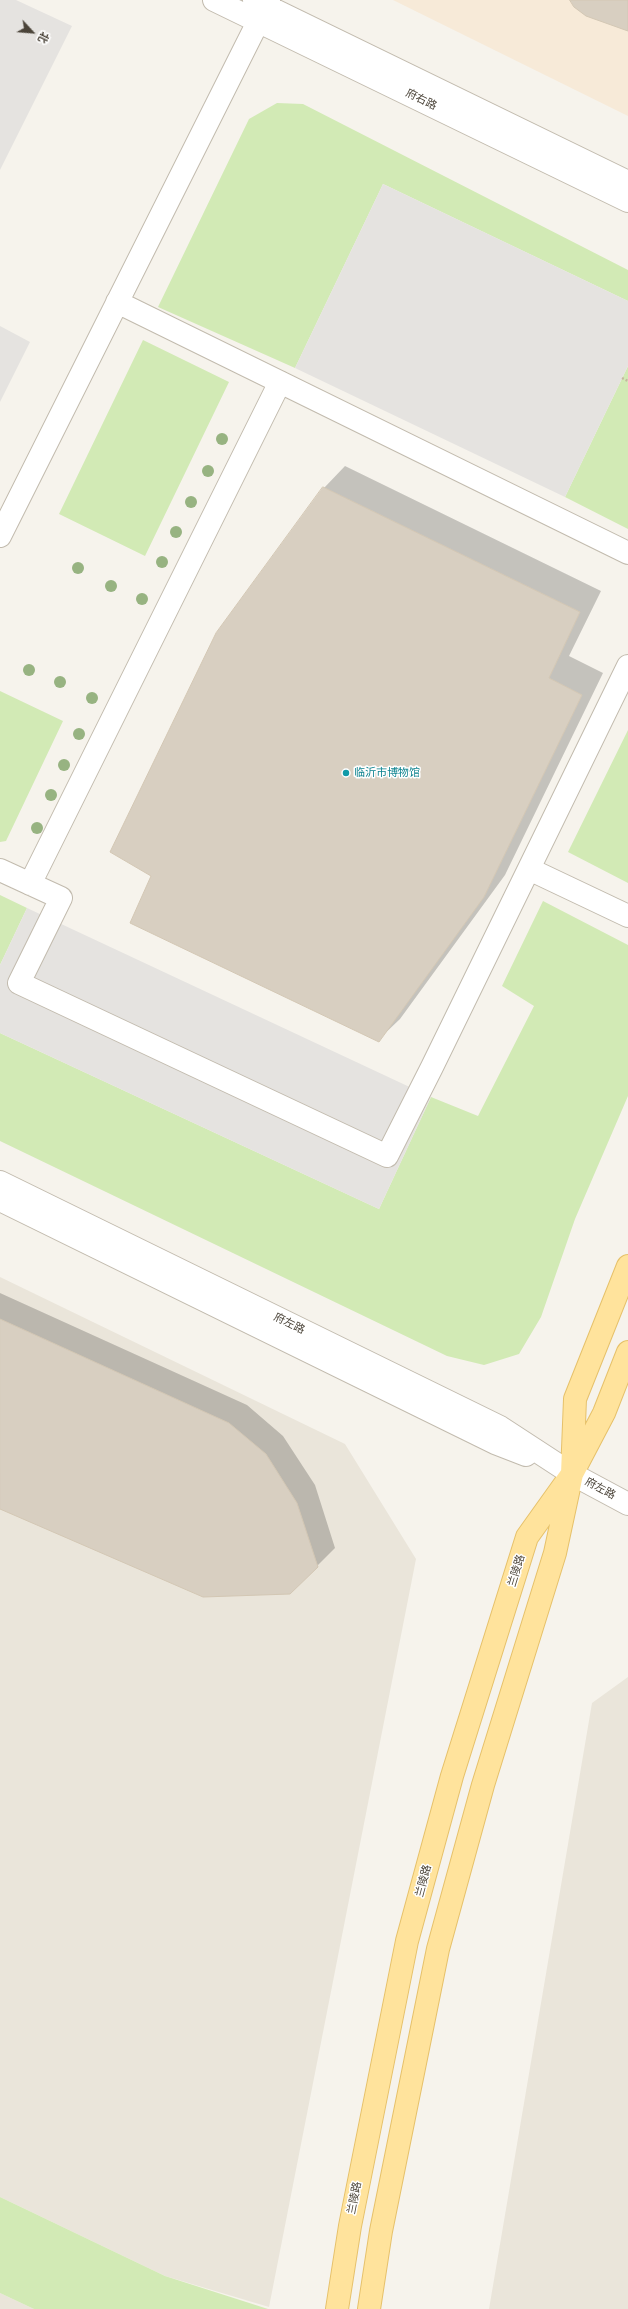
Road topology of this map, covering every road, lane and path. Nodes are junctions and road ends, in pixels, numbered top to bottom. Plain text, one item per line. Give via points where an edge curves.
1 (214, 0) edge
2 (262, 7) edge
3 (628, 182) edge
4 (628, 201) edge
5 (117, 302) junction
6 (622, 378) dead end
7 (628, 381) edge
8 (280, 382) junction
9 (0, 536) edge
10 (628, 553) edge
11 (628, 666) edge
12 (529, 869) junction
13 (0, 870) edge
14 (30, 884) junction
15 (628, 916) edge
16 (0, 1182) edge
17 (0, 1200) edge
18 (628, 1266) edge
19 (628, 1352) edge
20 (572, 1474) junction
21 (628, 1489) edge
22 (628, 1504) edge
23 (337, 2309) edge
24 (369, 2309) edge

1 - 2 street, 府右路
2 - 3 street, 府右路
2 - 4 street, 府右路
2 - 5 street
5 - 8 street
5 - 9 street
6 - 7 path
8 - 10 street
8 - 14 street
11 - 12 street
12 - 14 street via 387,1156 19,983 61,898
12 - 15 street
13 - 14 street
16 - 20 street, 府左路 via 500,1428
17 - 20 street, 府左路 via 495,1443
18 - 20 main road, 兰陵路 via 575,1399
19 - 20 main road, 兰陵路 via 604,1413
20 - 21 street, 府左路
20 - 22 street, 府左路
20 - 23 main road, 兰陵路 via 527,1537 452,1776 407,1941 350,2226
20 - 24 main road, 兰陵路 via 555,1553 483,1785 438,1949 381,2231

